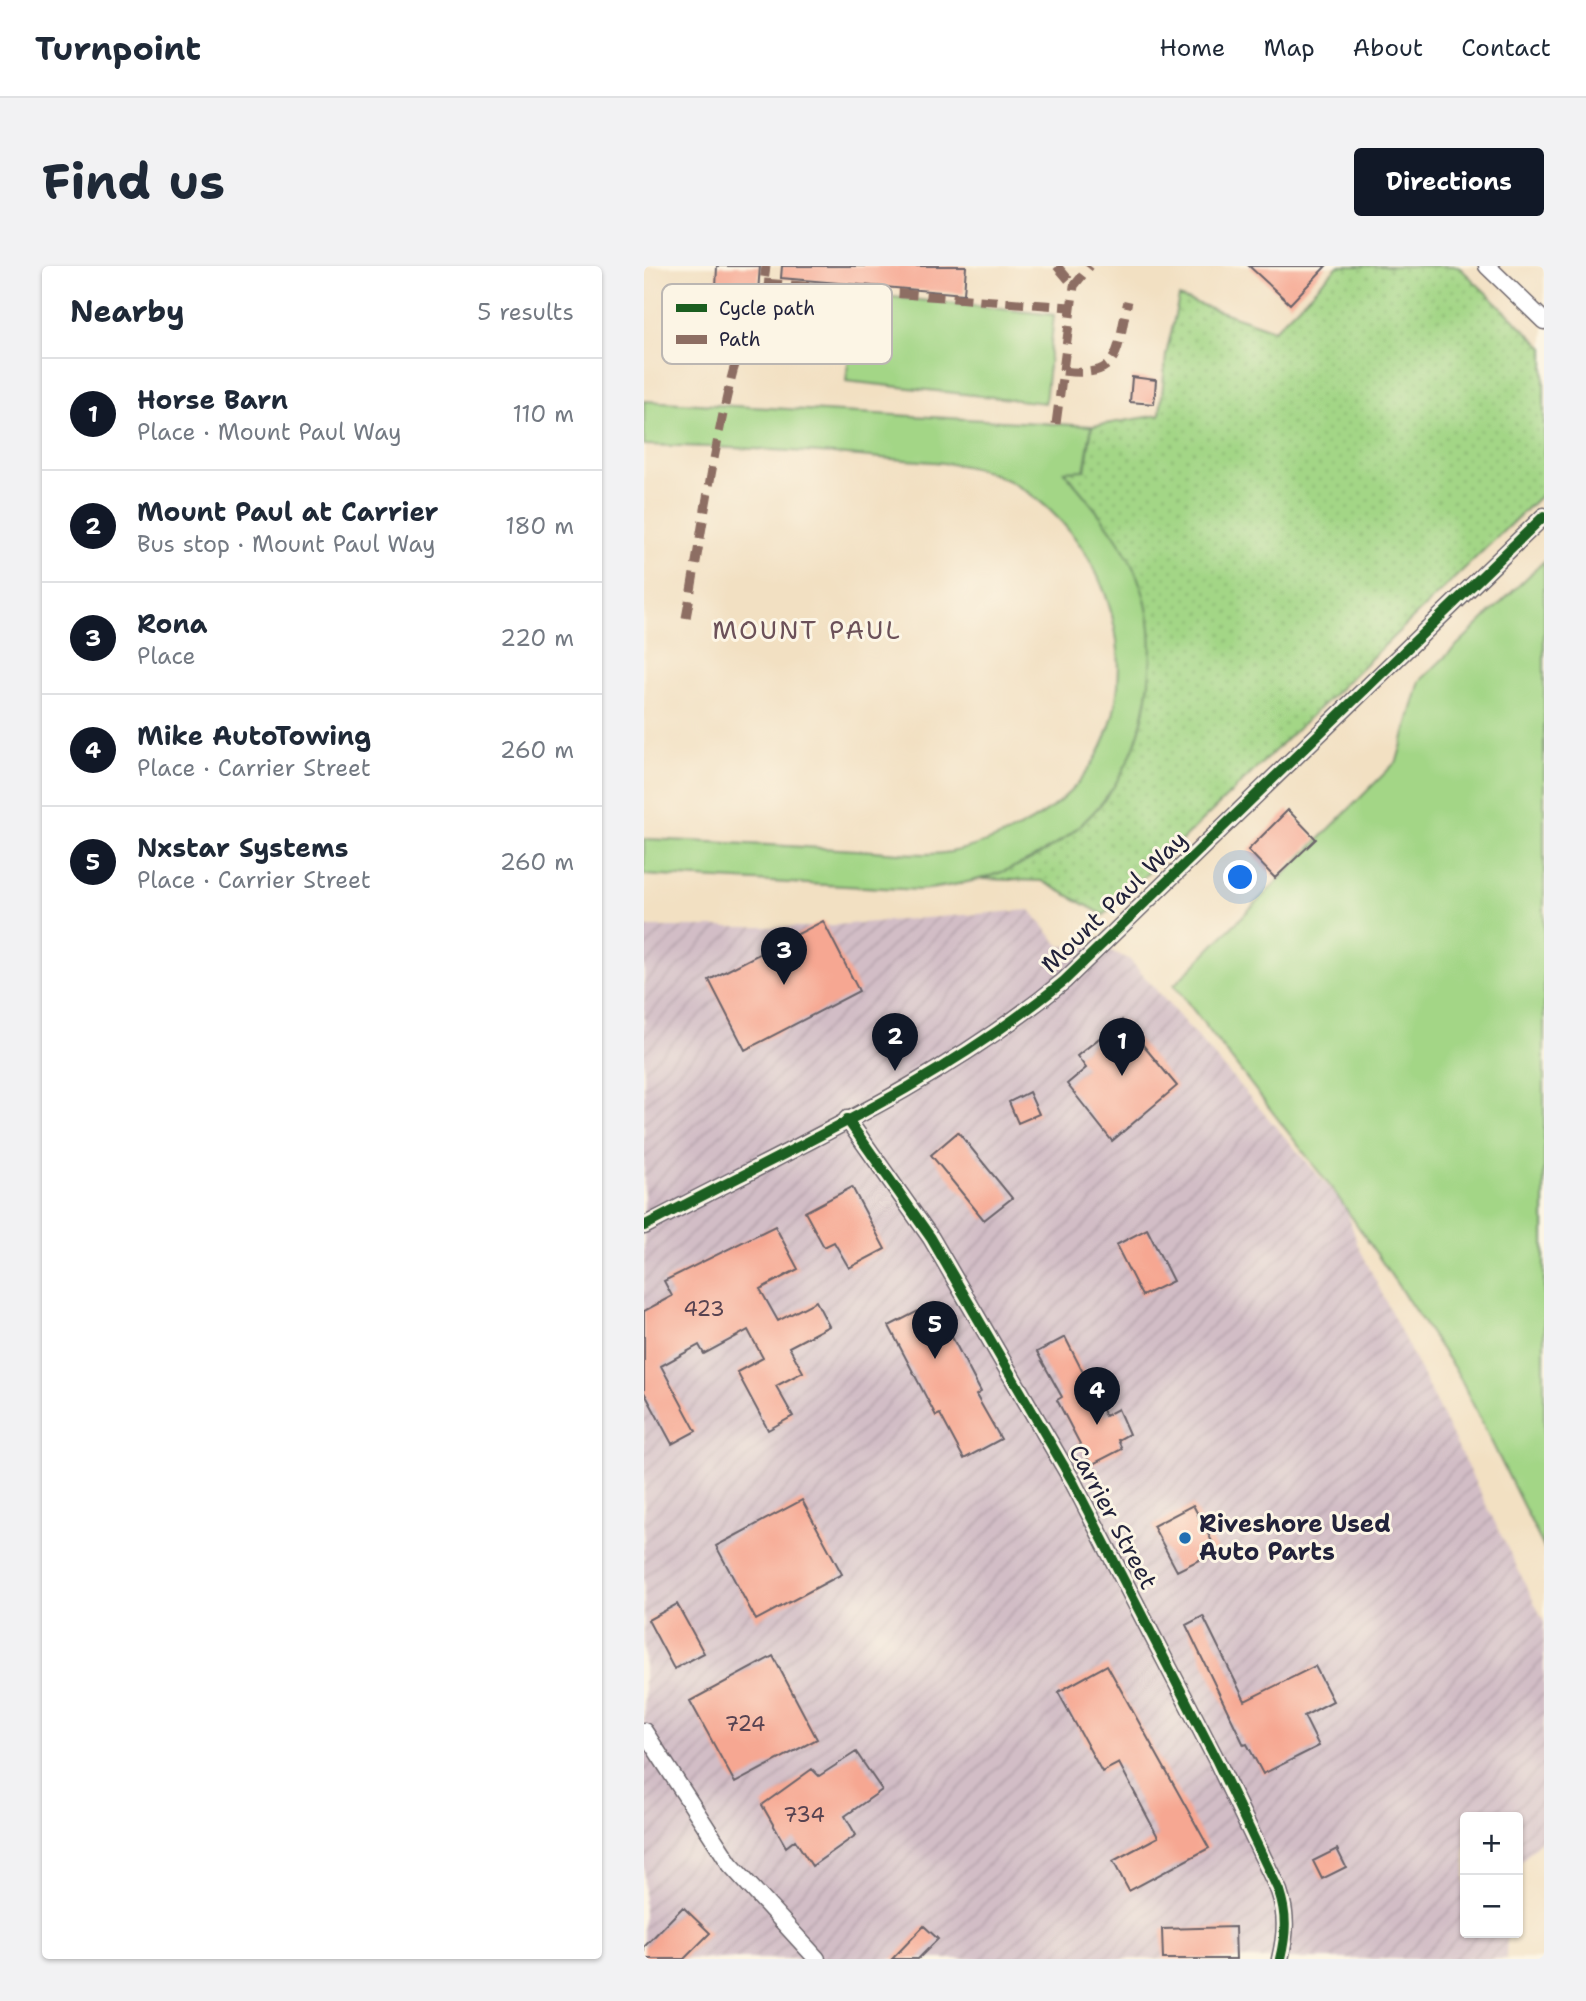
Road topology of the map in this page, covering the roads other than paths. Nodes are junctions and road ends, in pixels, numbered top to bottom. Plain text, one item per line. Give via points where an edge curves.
1 (1488, 266) edge
2 (1544, 321) edge
3 (1544, 516) edge
4 (847, 1119) junction
5 (644, 1226) edge
6 (644, 1731) edge
7 (817, 1959) edge
8 (1280, 1959) edge

1 - 2 street
3 - 4 street, Mount Paul Way via 1064,981 980,1044
4 - 5 street, Mount Paul Way
4 - 8 street, Carrier Street via 931,1238 1066,1471 1217,1761 1286,1911
6 - 7 street via 730,1864

